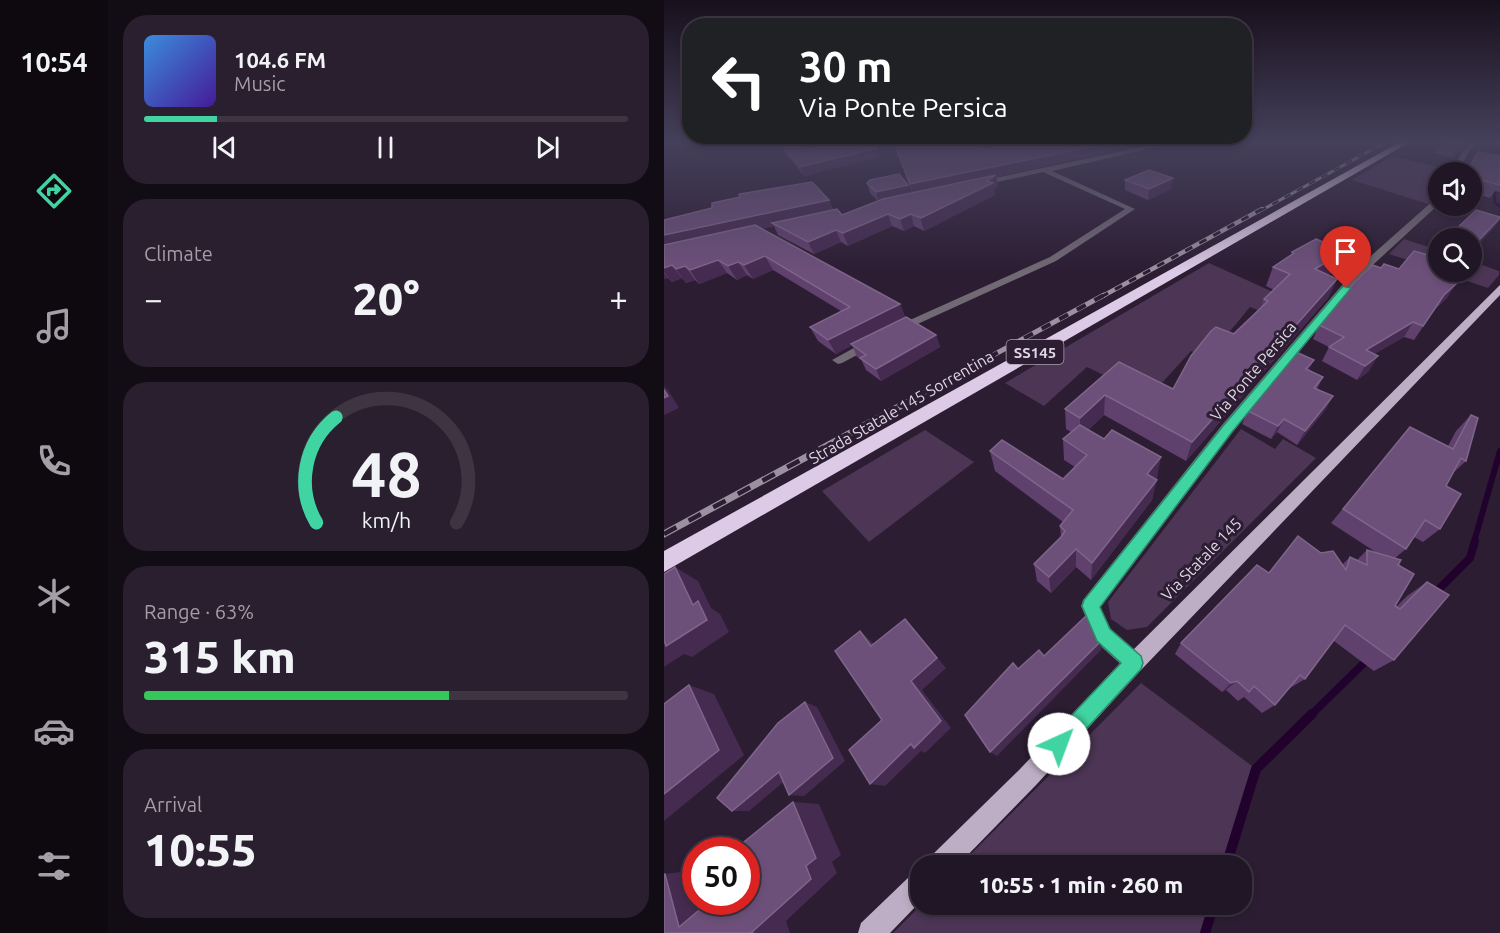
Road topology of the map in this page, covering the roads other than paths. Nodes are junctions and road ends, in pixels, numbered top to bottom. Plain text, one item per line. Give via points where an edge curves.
1 (1079, 186) edge
2 (1329, 186) edge
3 (1428, 210) edge
4 (1500, 288) edge
5 (909, 312) dead end
6 (919, 318) junction
7 (889, 334) edge
8 (878, 339) edge
9 (838, 360) dead end
10 (664, 562) edge
11 (1134, 663) junction
12 (950, 855) edge
13 (910, 894) edge
14 (871, 933) edge

1 - 6 street via 1131,209 1053,259
2 - 10 highway, Strada Statale 145 Sorrentina / SS145
3 - 11 street, Via Ponte Persica via 1359,272 1227,429 1090,606 1104,635
4 - 11 main road, Via Statale 145
5 - 6 street
6 - 7 street
8 - 9 street
11 - 12 main road, Via Statale 145
13 - 14 main road

